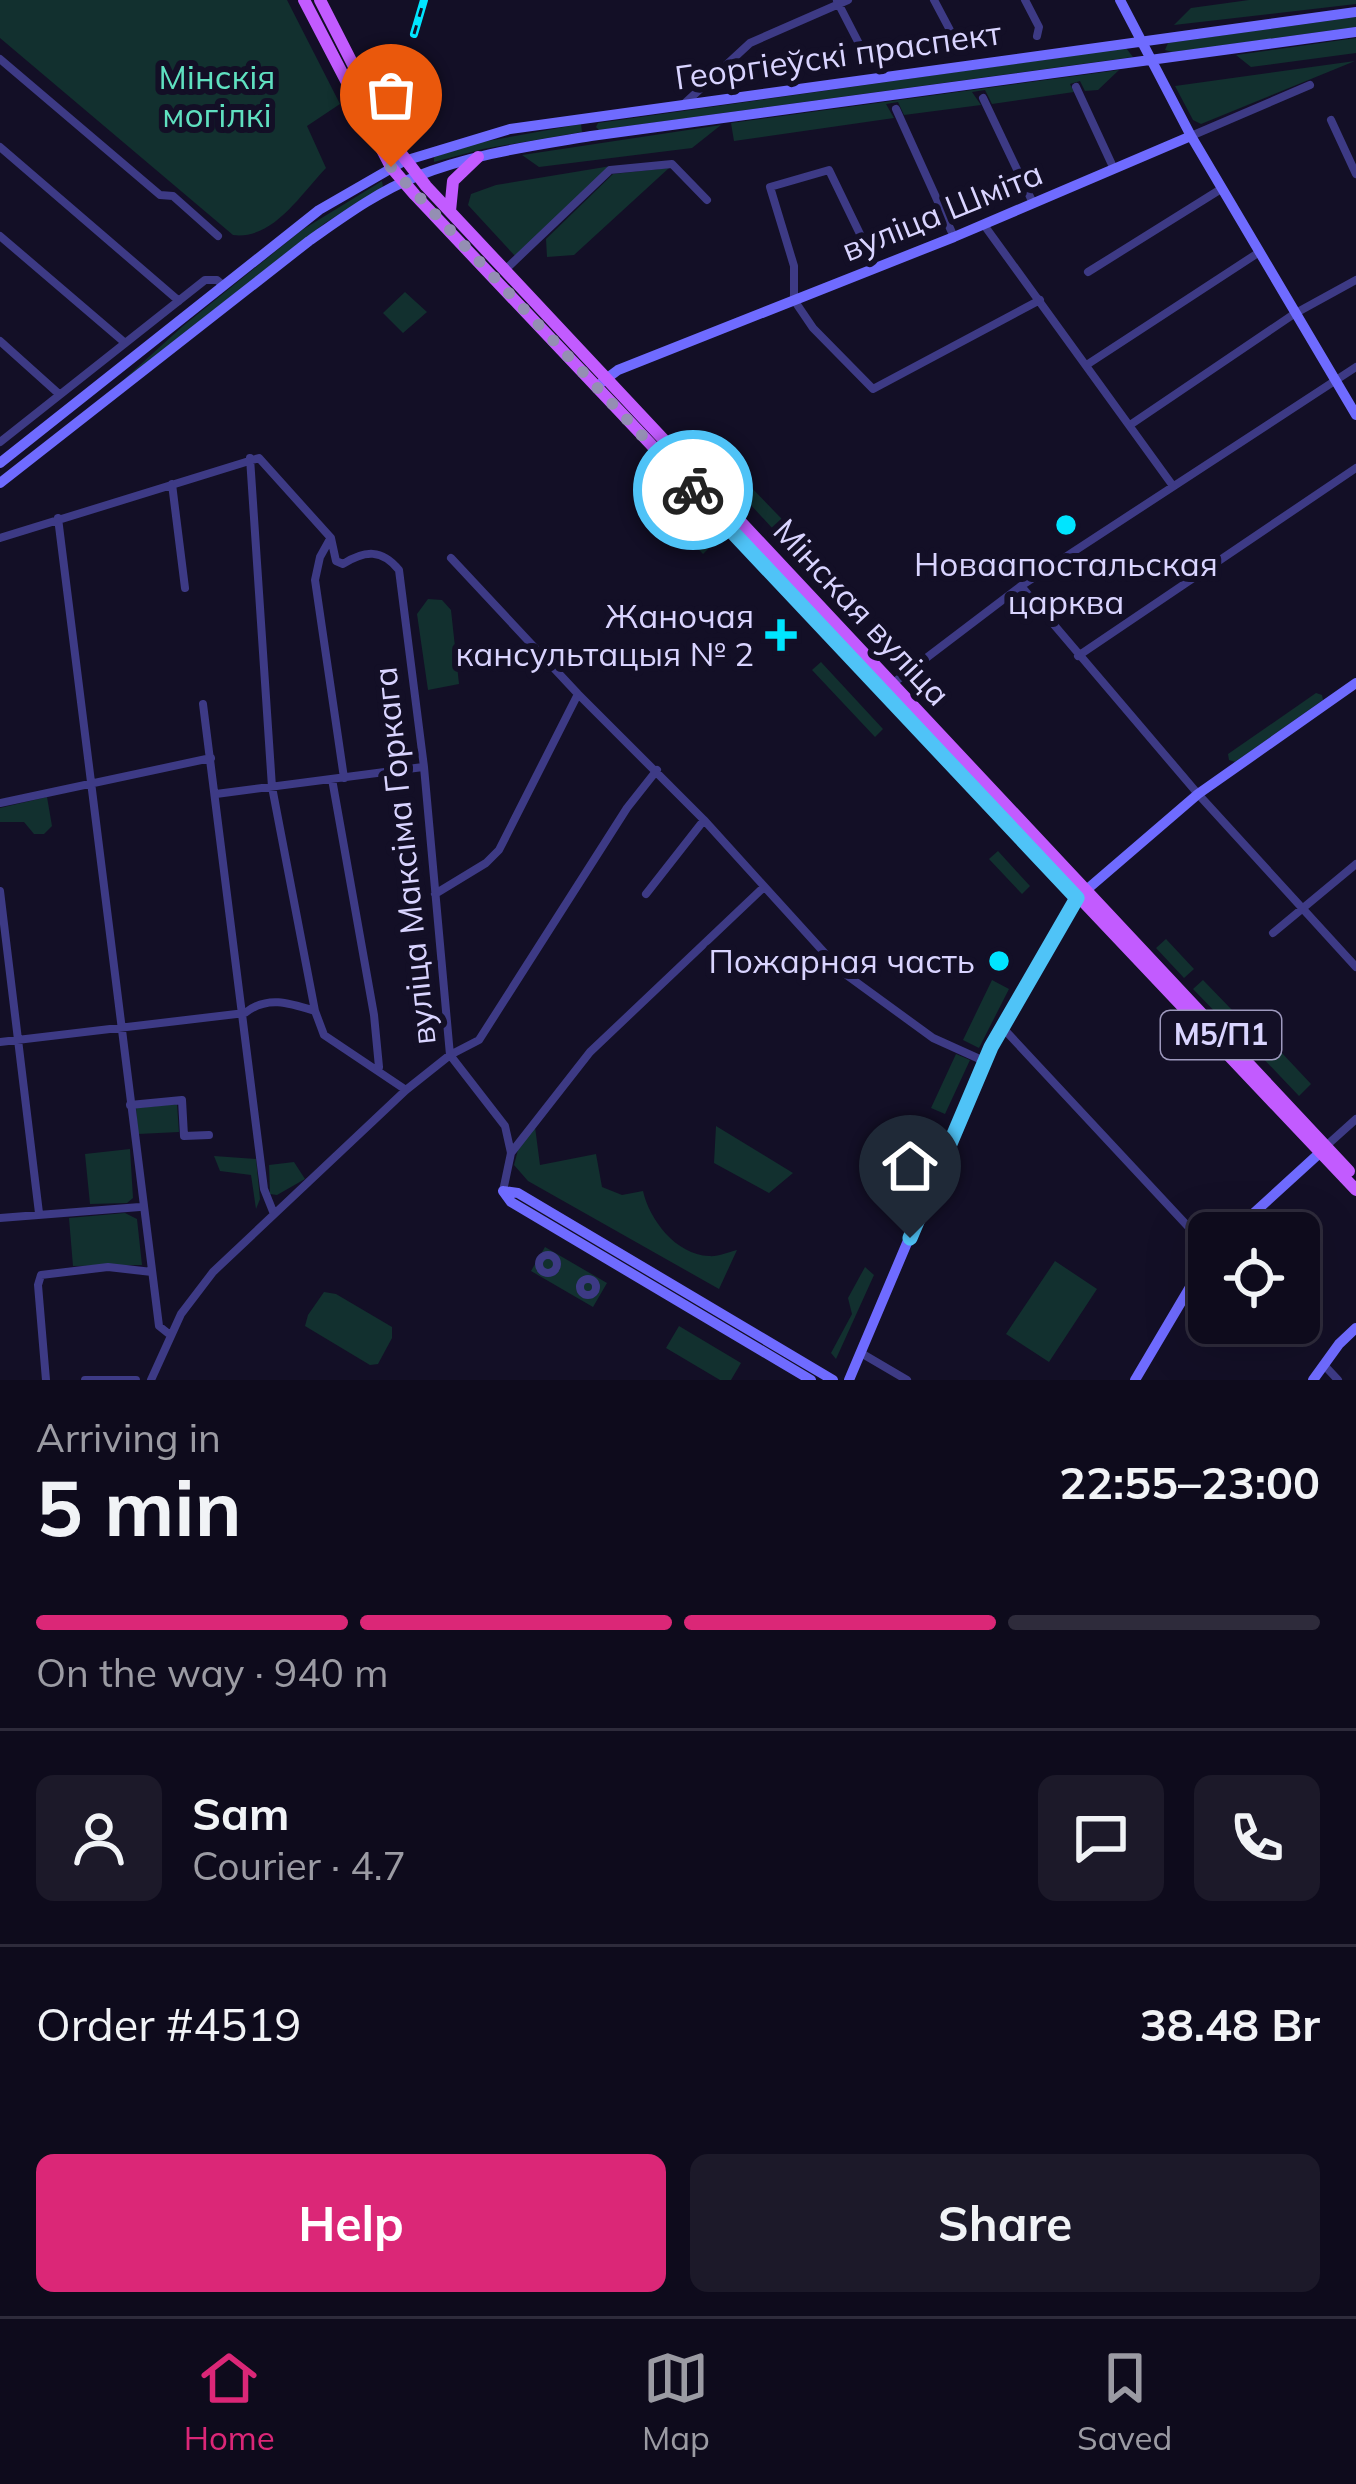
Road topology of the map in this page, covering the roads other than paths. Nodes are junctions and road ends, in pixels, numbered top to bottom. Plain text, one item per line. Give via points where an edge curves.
1 (304, 0) edge
2 (320, 0) edge
3 (934, 0) edge
4 (1025, 0) edge
5 (1120, 0) edge
6 (841, 1) edge
7 (1356, 12) edge
8 (1356, 32) edge
9 (1037, 36) dead end
10 (1142, 38) junction
11 (960, 49) dead end
12 (0, 59) edge
13 (1155, 62) junction
14 (869, 63) dead end
15 (1310, 85) dead end
16 (1076, 87) dead end
17 (983, 98) dead end
18 (683, 105) junction
19 (896, 109) dead end
20 (588, 118) junction
21 (1331, 120) dead end
22 (591, 136) junction
23 (1191, 136) junction
24 (0, 147) edge
25 (478, 157) junction
26 (398, 164) junction
27 (1114, 169) junction
28 (1356, 174) edge
29 (411, 179) junction
30 (1221, 189) junction
31 (707, 200) dead end
32 (1033, 204) junction
33 (451, 212) junction
34 (984, 225) junction
35 (0, 236) edge
36 (218, 236) dead end
37 (953, 238) junction
38 (1258, 253) junction
39 (876, 267) junction
40 (505, 270) junction
41 (1088, 272) dead end
42 (1356, 280) edge
43 (224, 286) junction
44 (794, 300) junction
45 (1040, 300) junction
46 (179, 301) junction
47 (1294, 314) junction
48 (0, 341) edge
49 (124, 342) junction
50 (1088, 364) junction
51 (1356, 367) edge
52 (109, 379) junction
53 (1334, 379) junction
54 (601, 382) junction
55 (118, 391) junction
56 (59, 394) junction
57 (1356, 415) edge
58 (1130, 425) junction
59 (0, 442) edge
60 (254, 458) junction
61 (0, 464) edge
62 (1356, 468) edge
63 (0, 483) edge
64 (172, 484) junction
65 (1173, 486) junction
66 (58, 518) junction
67 (0, 538) edge
68 (331, 538) junction
69 (451, 558) dead end
70 (1021, 586) junction
71 (185, 588) dead end
72 (1078, 656) junction
73 (1356, 682) edge
74 (888, 687) junction
75 (578, 694) junction
76 (203, 704) dead end
77 (211, 758) junction
78 (424, 767) junction
79 (657, 770) junction
80 (344, 778) junction
81 (332, 779) junction
82 (93, 782) junction
83 (272, 787) junction
84 (216, 794) junction
85 (1198, 794) junction
86 (0, 803) edge
87 (704, 820) junction
88 (1356, 864) edge
89 (764, 887) junction
90 (0, 891) edge
91 (646, 894) dead end
92 (1081, 894) junction
93 (435, 895) junction
94 (1300, 907) junction
95 (1273, 933) dead end
96 (1356, 967) edge
97 (315, 1010) junction
98 (244, 1012) junction
99 (122, 1026) junction
100 (1001, 1026) junction
101 (20, 1039) junction
102 (0, 1042) edge
103 (450, 1054) junction
104 (984, 1060) junction
105 (379, 1069) junction
106 (406, 1090) junction
107 (130, 1105) junction
108 (1356, 1119) edge
109 (209, 1135) dead end
110 (1323, 1149) junction
111 (511, 1153) junction
112 (1356, 1178) edge
113 (1356, 1190) edge
114 (503, 1191) junction
115 (140, 1207) junction
116 (1255, 1212) edge
117 (39, 1213) junction
118 (274, 1214) junction
119 (0, 1218) edge
120 (1188, 1229) edge
121 (152, 1272) junction
122 (1188, 1288) edge
123 (1356, 1328) edge
124 (170, 1334) junction
125 (861, 1352) junction
126 (1323, 1364) junction
127 (46, 1380) edge
128 (86, 1380) edge
129 (136, 1380) edge
130 (152, 1380) edge
131 (811, 1380) edge
132 (833, 1380) edge
133 (849, 1380) edge
134 (907, 1380) edge
135 (1135, 1380) edge
136 (1313, 1380) edge
137 (1338, 1380) edge

1 - 26 main road, Мінская вуліца / М5/П1
2 - 26 main road, Мінская вуліца / М5/П1
3 - 11 street
4 - 9 street
5 - 10 main road
6 - 14 street
6 - 18 street via 750,44
7 - 10 main road, Георгіеўскі праспект
8 - 13 main road, Георгіеўскі праспект
10 - 13 main road
10 - 18 main road, Георгіеўскі праспект
12 - 36 street
13 - 22 main road, Георгіеўскі праспект
13 - 23 main road
15 - 23 street, вуліца Шміта
16 - 27 street
17 - 32 street
18 - 20 main road, Георгіеўскі праспект
19 - 37 street
20 - 22 main road
20 - 26 main road, Георгіеўскі праспект via 510,129
21 - 28 street
22 - 25 main road, Георгіеўскі праспект
23 - 27 main road, вуліца Шміта
23 - 30 main road
24 - 46 street
25 - 29 main road, Георгіеўскі праспект
25 - 33 main road via 452,181
26 - 29 main road, Мінская вуліца / М5/П1
26 - 43 main road, Георгіеўскі праспект via 303,221
27 - 32 main road, вуліца Шміта
29 - 33 main road, Мінская вуліца / М5/П1
29 - 54 main road, Мінская вуліца / М5/П1
29 - 55 main road, Георгіеўскі праспект via 309,241
30 - 38 main road
30 - 41 street
31 - 40 street via 672,164 610,170
32 - 34 main road, вуліца Шміта
33 - 40 main road, Мінская вуліца / М5/П1
34 - 37 main road, вуліца Шміта
34 - 45 street
35 - 49 street
37 - 39 main road, вуліца Шміта
38 - 47 main road
38 - 50 street
39 - 44 main road, вуліца Шміта
39 - 44 street via 829,170 770,188 794,266
40 - 54 main road, Мінская вуліца / М5/П1
42 - 47 street
43 - 46 street via 205,280
43 - 52 main road, Георгіеўскі праспект
44 - 45 street via 873,389
44 - 54 main road, вуліца Шміта
45 - 50 street
46 - 49 street
47 - 53 main road
47 - 58 street
48 - 56 street
49 - 56 street
50 - 58 street
51 - 53 street
52 - 55 main road
52 - 61 main road, Георгіеўскі праспект
53 - 57 main road
53 - 65 street
54 - 74 main road, Мінская вуліца / М5/П1
55 - 63 main road, Георгіеўскі праспект
56 - 59 street
58 - 65 street
60 - 64 street
60 - 68 street
60 - 83 street
62 - 72 street
64 - 66 street
64 - 71 street
65 - 70 street
66 - 67 street
66 - 82 street
68 - 78 street, вуліца Максіма Горкага via 343,564 383,554 399,570
68 - 80 street via 315,580
69 - 75 street
70 - 72 street
70 - 74 street
72 - 85 street
73 - 85 main road
74 - 92 main road, Мінская вуліца / М5/П1
75 - 79 street
75 - 93 street via 499,850
76 - 77 street
77 - 82 street
77 - 84 street
78 - 80 street
78 - 93 street, вуліца Максіма Горкага
79 - 87 street
79 - 103 street via 478,1040
80 - 81 street
81 - 83 street
81 - 105 street
82 - 86 street
82 - 99 street
83 - 84 street
83 - 97 street
84 - 98 street
85 - 92 main road
85 - 94 street
87 - 89 street
87 - 91 street
88 - 94 street
89 - 104 street via 856,983 933,1038
89 - 111 street via 590,1052
90 - 101 street
92 - 100 main road
92 - 110 main road, Мінская вуліца / М5/П1
93 - 103 street, вуліца Максіма Горкага
94 - 95 street
94 - 96 street
97 - 98 street via 259,1002
97 - 105 street via 324,1035
98 - 99 street
98 - 118 street via 264,1189
99 - 101 street
99 - 107 street
100 - 104 main road
100 - 120 street
101 - 102 street
101 - 117 street
103 - 106 street
103 - 111 street, вуліца Максіма Горкага via 505,1126
104 - 125 main road
105 - 106 street
106 - 118 street
107 - 109 street via 182,1100 184,1136
107 - 115 street
108 - 110 street
110 - 112 main road, Мінская вуліца / М5/П1
110 - 113 main road, Мінская вуліца / М5/П1
110 - 116 main road
111 - 114 street
114 - 131 main road
114 - 132 main road
115 - 117 street
115 - 121 street
117 - 119 street
118 - 124 street via 213,1272
121 - 124 street via 159,1326
121 - 127 street via 108,1267 41,1275
122 - 135 main road
123 - 126 main road
124 - 130 street
125 - 133 main road
125 - 134 street
126 - 136 main road
126 - 137 street
128 - 129 street

